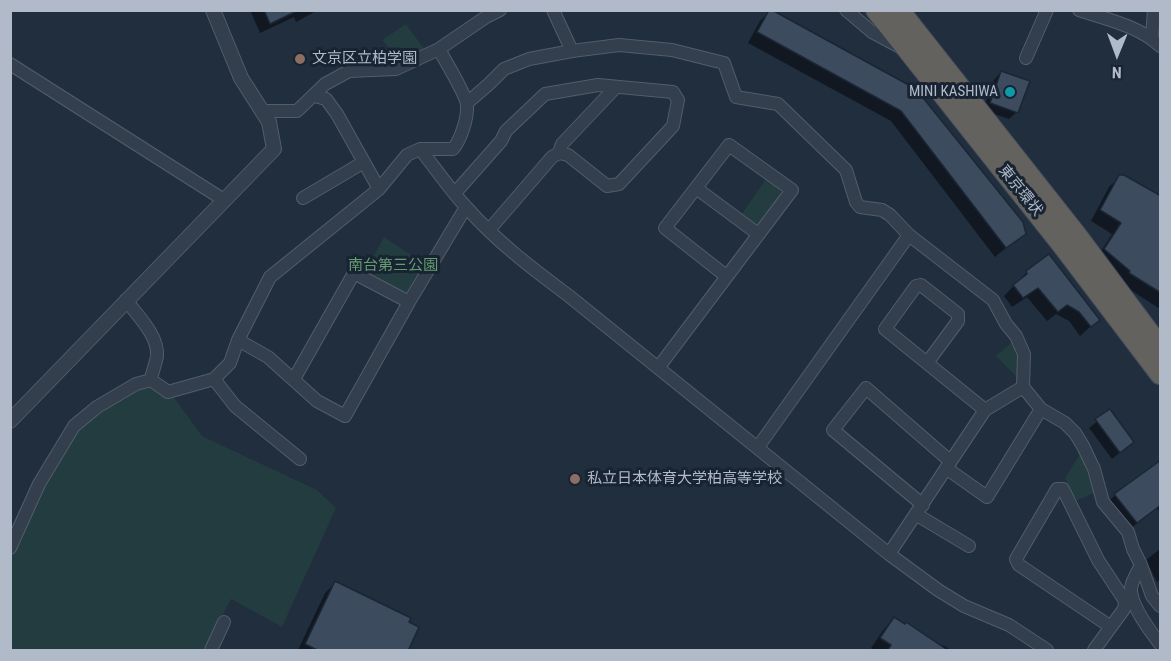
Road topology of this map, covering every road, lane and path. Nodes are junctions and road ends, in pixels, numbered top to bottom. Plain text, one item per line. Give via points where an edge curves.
1 (213, 10) edge
2 (500, 10) edge
3 (554, 10) edge
4 (846, 10) edge
5 (876, 10) edge
6 (899, 10) edge
7 (1047, 10) edge
8 (1079, 10) edge
9 (1154, 10) edge
10 (1093, 13) edge
11 (1156, 42) edge
12 (439, 49) junction
13 (572, 51) junction
14 (908, 51) junction
15 (1026, 58) dead end
16 (10, 64) edge
17 (616, 87) junction
18 (315, 96) junction
19 (467, 103) junction
20 (264, 111) junction
21 (420, 149) junction
22 (559, 153) junction
23 (364, 162) junction
24 (696, 188) junction
25 (379, 189) junction
26 (455, 193) junction
27 (303, 198) dead end
28 (224, 200) junction
29 (466, 207) junction
30 (489, 230) junction
31 (758, 234) junction
32 (909, 235) junction
33 (726, 276) junction
34 (126, 300) junction
35 (408, 302) junction
36 (238, 340) junction
37 (1161, 347) edge
38 (927, 363) junction
39 (658, 368) junction
40 (1161, 374) edge
41 (214, 379) junction
42 (294, 379) junction
43 (151, 380) junction
44 (1023, 387) junction
45 (1041, 409) junction
46 (985, 410) junction
47 (10, 421) edge
48 (758, 447) junction
49 (300, 459) dead end
50 (948, 464) junction
51 (920, 510) junction
52 (969, 546) dead end
53 (10, 548) edge
54 (889, 554) junction
55 (1141, 565) junction
56 (1161, 606) edge
57 (225, 622) dead end
58 (1111, 627) junction
59 (1161, 644) edge
60 (211, 651) edge
61 (1047, 651) edge
62 (1094, 651) edge

1 - 20 street via 241,78
2 - 12 street
3 - 13 street
4 - 14 street via 872,32
5 - 14 highway, 東京環状
6 - 37 highway, 東京環状
7 - 15 street
8 - 10 street
9 - 11 street
10 - 11 street
12 - 18 street via 396,69 349,71 325,84
12 - 19 street
13 - 19 street via 529,59 504,69
13 - 32 street via 619,45 672,50 724,63 736,97 778,104 846,170 860,207 890,214
14 - 40 highway, 東京環状
16 - 28 street
17 - 22 street via 562,144
17 - 22 street via 673,92 678,100 673,126 619,184 607,186 568,155
17 - 26 street via 598,85 545,94 506,131
18 - 20 street via 297,111
18 - 23 street via 326,99
19 - 21 street via 459,142 453,149
20 - 28 street via 274,149
21 - 25 street via 407,155
21 - 26 street
22 - 30 street
23 - 25 street
23 - 27 street
24 - 31 street
24 - 31 street via 729,145 792,190
24 - 33 street via 665,228
25 - 36 street via 270,277
26 - 29 street
28 - 34 street
29 - 30 street
29 - 35 street
30 - 39 street
31 - 33 street
32 - 44 street via 993,300 1024,354
32 - 48 street
33 - 39 street
34 - 43 street via 154,340 157,353
34 - 47 street
35 - 42 street via 354,273
35 - 42 street via 345,416 317,401
36 - 41 street via 230,363
36 - 42 street via 268,357
38 - 38 street via 885,329 915,286 921,285 958,314 958,321
38 - 46 street
39 - 48 street
41 - 43 street via 168,392
41 - 49 street via 235,406
43 - 53 street via 136,384 97,407 74,426 39,484
44 - 45 street
44 - 46 street
45 - 50 street via 987,497
45 - 55 street via 1075,433 1094,469 1103,502 1128,532
46 - 50 street
48 - 54 street
50 - 51 street
50 - 51 street via 866,388 832,430
51 - 52 street
51 - 54 street
54 - 61 street via 964,606 1009,625
55 - 56 street via 1152,596
55 - 59 street via 1132,585 1133,598 1147,628
57 - 60 street
58 - 58 street via 1125,609 1125,601 1098,560 1063,489 1057,489 1016,559
58 - 62 street

